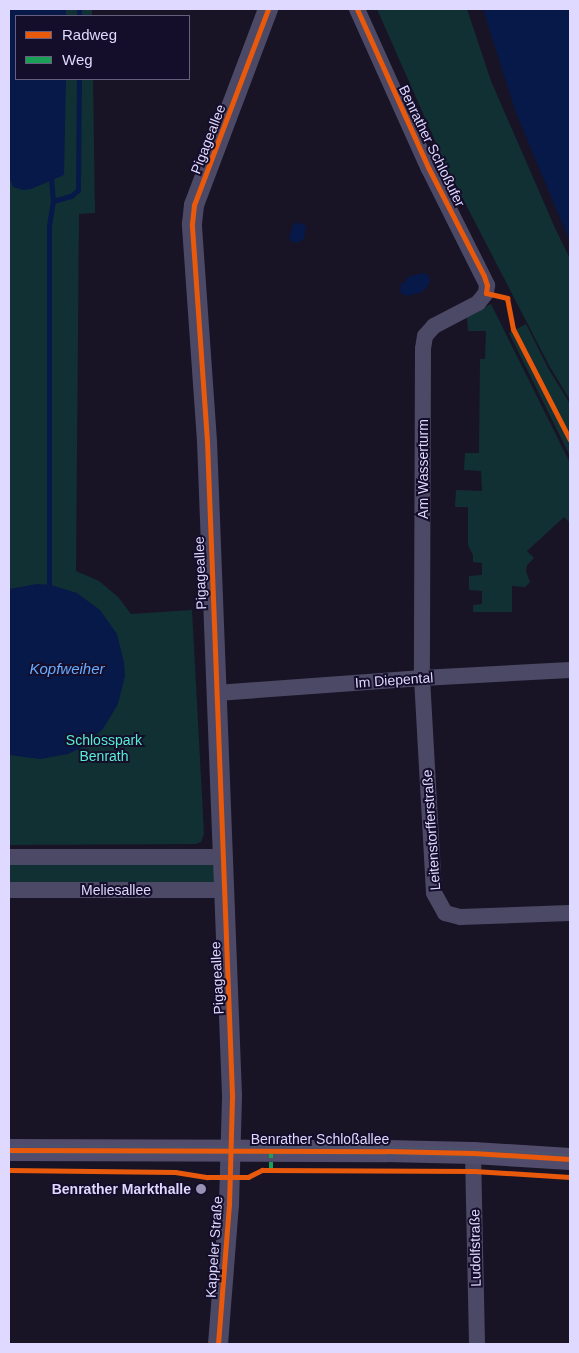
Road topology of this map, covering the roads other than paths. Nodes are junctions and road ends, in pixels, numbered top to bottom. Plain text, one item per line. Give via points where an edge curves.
1 (268, 9) edge
2 (356, 9) edge
3 (486, 293) joint
4 (570, 670) edge
5 (422, 678) junction
6 (217, 693) junction
7 (9, 857) edge
8 (222, 857) junction
9 (9, 890) edge
10 (224, 890) junction
11 (570, 913) edge
12 (9, 1150) edge
13 (232, 1150) junction
14 (473, 1153) junction
15 (570, 1159) edge
16 (218, 1344) edge
17 (477, 1344) edge

1 - 6 street, Pigageallee via 194,205 192,224 207,441
2 - 3 street, Benrather Schloßufer via 429,168 484,276
3 - 5 street, Am Wasserturm via 478,303 434,326 425,336 423,348
4 - 5 street, Im Diepental
5 - 6 street, Im Diepental
5 - 11 street, Leitenstorfferstraße via 434,893 438,904 445,913 460,917
6 - 8 street, Pigageallee
7 - 8 street
8 - 10 street, Pigageallee
9 - 10 street, Meliesallee
10 - 13 street, Pigageallee via 231,1036
12 - 13 main road, Benrather Schloßallee
13 - 14 main road, Benrather Schloßallee
13 - 16 street, Kappeler Straße
14 - 15 main road, Benrather Schloßallee
14 - 17 street, Ludolfstraße

